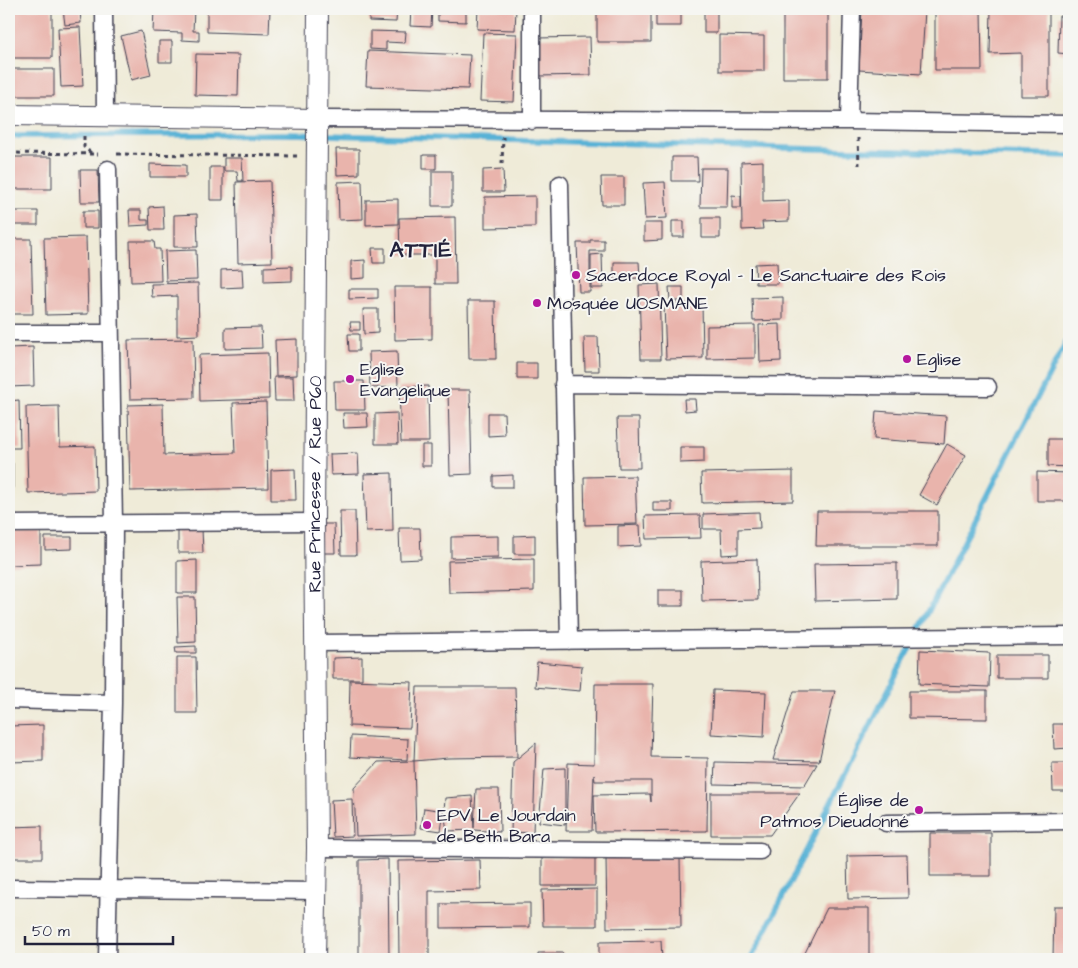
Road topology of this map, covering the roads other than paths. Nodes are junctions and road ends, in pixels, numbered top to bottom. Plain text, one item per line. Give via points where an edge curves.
1 (104, 9) edge
2 (318, 9) edge
3 (532, 9) edge
4 (852, 9) edge
5 (9, 115) edge
6 (104, 115) junction
7 (532, 121) junction
8 (849, 121) junction
9 (1069, 124) edge
10 (316, 137) junction
11 (110, 161) road end
12 (560, 184) dead end
13 (9, 333) edge
14 (110, 333) junction
15 (563, 384) junction
16 (988, 387) dead end
17 (314, 522) junction
18 (114, 523) junction
19 (9, 524) edge
20 (1069, 636) edge
21 (568, 641) junction
22 (316, 643) junction
23 (9, 700) edge
24 (113, 703) junction
25 (1069, 821) edge
26 (886, 823) dead end
27 (317, 848) junction
28 (760, 851) dead end
29 (9, 888) edge
30 (109, 888) junction
31 (316, 891) junction
32 (107, 959) edge
33 (315, 959) edge

1 - 6 street
2 - 10 street, Rue Princesse / Rue P60
3 - 7 street
4 - 8 street
5 - 6 street
6 - 10 street
7 - 8 street
7 - 10 street
8 - 9 street
10 - 17 street, Rue Princesse / Rue P60
11 - 14 street
12 - 15 street
13 - 14 street
14 - 18 street
15 - 16 street
15 - 21 street
17 - 18 street
17 - 22 street, Rue Princesse / Rue P60
18 - 19 street
18 - 24 street
20 - 21 street
21 - 22 street
22 - 27 street, Rue Princesse / Rue P60
23 - 24 street
24 - 30 street
25 - 26 street
27 - 28 street
27 - 31 street, Rue Princesse / Rue P60
29 - 30 street
30 - 31 street
30 - 32 street
31 - 33 street, Rue Princesse / Rue P60

